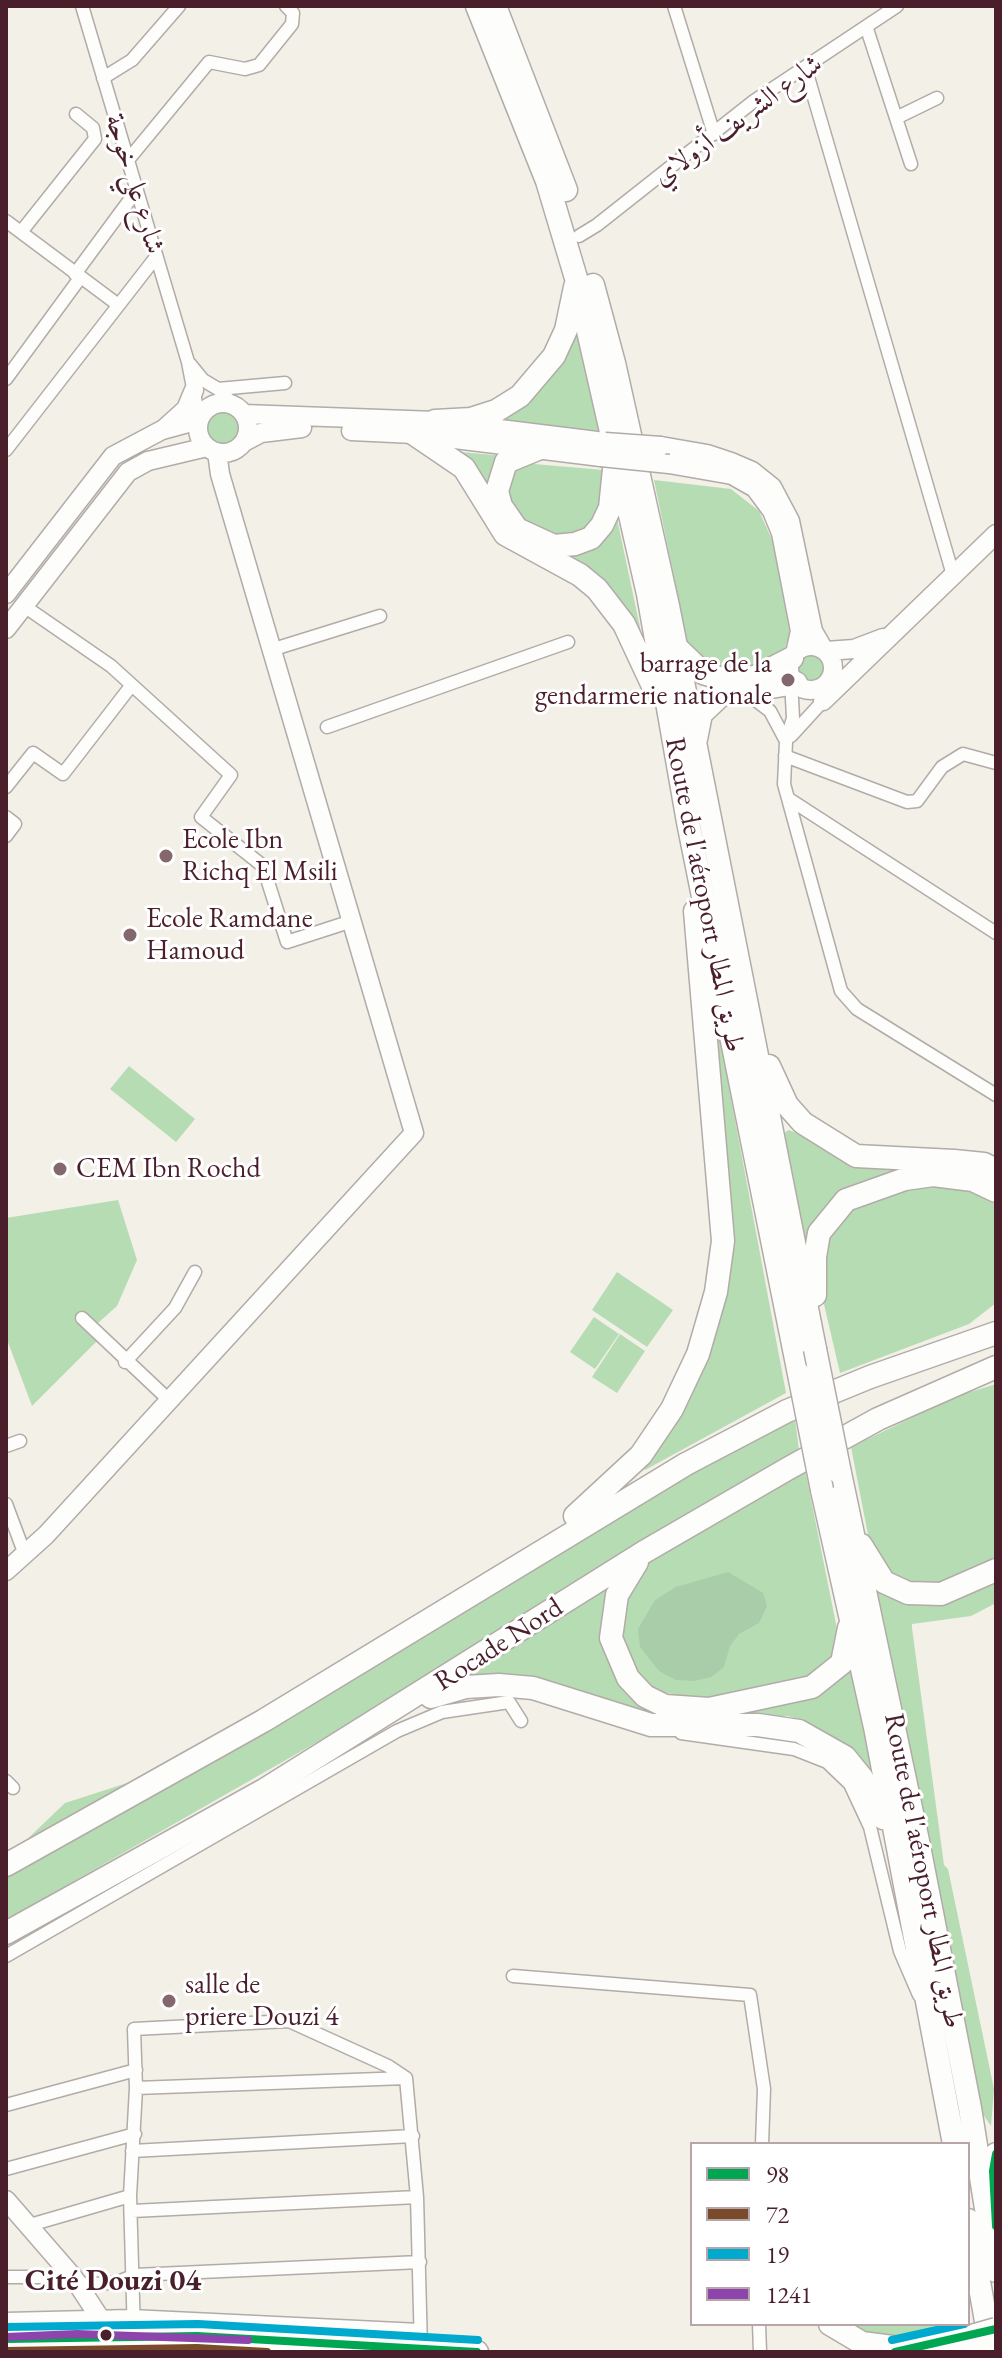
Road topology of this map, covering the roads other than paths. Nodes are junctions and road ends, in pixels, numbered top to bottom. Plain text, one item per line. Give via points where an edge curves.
1 (82, 6) edge
2 (179, 6) edge
3 (286, 6) edge
4 (477, 6) edge
5 (495, 6) edge
6 (674, 6) edge
7 (897, 6) edge
8 (878, 13) edge
9 (867, 29) junction
10 (806, 70) junction
11 (103, 78) junction
12 (937, 98) dead end
13 (76, 114) dead end
14 (896, 118) junction
15 (714, 134) junction
16 (128, 160) junction
17 (911, 164) dead end
18 (137, 190) junction
19 (6, 221) edge
20 (21, 232) junction
21 (579, 236) junction
22 (156, 257) junction
23 (77, 276) junction
24 (576, 278) junction
25 (117, 304) junction
26 (188, 362) junction
27 (6, 379) edge
28 (285, 383) dead end
29 (218, 389) junction
30 (194, 390) junction
31 (240, 410) junction
32 (199, 420) junction
33 (435, 421) junction
34 (162, 430) junction
35 (414, 434) junction
36 (241, 445) junction
37 (540, 448) junction
38 (607, 449) junction
39 (6, 450) edge
40 (212, 450) junction
41 (148, 461) junction
42 (220, 474) junction
43 (230, 498) junction
44 (64, 519) junction
45 (81, 532) junction
46 (996, 534) edge
47 (953, 575) junction
48 (6, 594) edge
49 (24, 606) junction
50 (380, 616) dead end
51 (6, 629) edge
52 (896, 632) junction
53 (568, 642) dead end
54 (676, 647) junction
55 (274, 649) junction
56 (825, 651) junction
57 (807, 678) junction
58 (131, 686) junction
59 (738, 690) junction
60 (327, 727) dead end
61 (671, 734) junction
62 (695, 740) junction
63 (786, 742) junction
64 (785, 756) junction
65 (996, 763) edge
66 (6, 787) edge
67 (789, 799) junction
68 (6, 817) edge
69 (688, 822) junction
70 (6, 836) edge
71 (352, 921) junction
72 (996, 933) edge
73 (753, 1027) junction
74 (995, 1094) edge
75 (996, 1170) edge
76 (996, 1191) edge
77 (195, 1272) dead end
78 (82, 1318) dead end
79 (996, 1320) edge
80 (996, 1333) edge
81 (815, 1349) junction
82 (944, 1349) junction
83 (125, 1362) junction
84 (990, 1371) edge
85 (170, 1401) junction
86 (20, 1441) dead end
87 (6, 1446) edge
88 (6, 1504) edge
89 (852, 1531) junction
90 (24, 1552) junction
91 (644, 1552) junction
92 (527, 1558) junction
93 (996, 1570) edge
94 (6, 1571) edge
95 (849, 1611) junction
96 (395, 1712) junction
97 (521, 1721) dead end
98 (651, 1725) junction
99 (6, 1865) edge
100 (901, 1881) junction
101 (6, 1933) edge
102 (6, 1956) edge
103 (513, 1976) dead end
104 (925, 2006) junction
105 (136, 2070) junction
106 (406, 2078) junction
107 (136, 2088) junction
108 (6, 2105) edge
109 (135, 2134) junction
110 (413, 2136) junction
111 (762, 2142) edge
112 (954, 2142) edge
113 (132, 2151) junction
114 (996, 2154) edge
115 (6, 2169) edge
116 (130, 2196) junction
117 (417, 2197) junction
118 (6, 2200) edge
119 (132, 2211) junction
120 (30, 2225) junction
121 (996, 2226) edge
122 (970, 2229) edge
123 (420, 2262) junction
124 (996, 2271) edge
125 (970, 2273) edge
126 (135, 2275) junction
127 (6, 2277) edge
128 (73, 2277) junction
129 (99, 2315) junction
130 (6, 2319) edge
131 (990, 2324) edge
132 (133, 2325) junction
133 (759, 2326) edge
134 (833, 2326) edge
135 (111, 2335) junction
136 (6, 2339) edge
137 (421, 2339) junction
138 (964, 2345) edge
139 (996, 2345) edge
140 (6, 2349) edge
141 (905, 2351) edge
142 (248, 2352) edge
143 (477, 2352) edge
144 (760, 2352) edge
145 (992, 2352) edge

1 - 11 street, شارع علي خوجة
2 - 11 street via 132,60
3 - 16 street via 294,19 259,65 245,69 209,62
4 - 24 highway, Route de l'aéroport طريق المطار via 547,181
5 - 21 highway, Route de l'aéroport طريق المطار via 552,149
6 - 15 street
7 - 8 street, شارع الشريف أزولاي
8 - 9 street, شارع الشريف أزولاي
9 - 10 street, شارع الشريف أزولاي
9 - 14 street
10 - 15 street, شارع الشريف أزولاي via 754,101
10 - 47 street
11 - 16 street, شارع علي خوجة
12 - 14 street
13 - 20 street via 93,128 95,139
14 - 17 street
15 - 21 street, شارع الشريف أزولاي
16 - 18 street, شارع علي خوجة
18 - 22 street, شارع علي خوجة
18 - 23 street
19 - 20 street
20 - 23 street
21 - 54 highway, Route de l'aéroport طريق المطار via 614,363
22 - 25 street
22 - 26 street, شارع علي خوجة
23 - 25 street
23 - 27 street
24 - 33 highway via 566,330 554,356 520,396 471,419
24 - 38 highway, Route de l'aéroport طريق المطار
25 - 39 street
26 - 29 street
26 - 30 street, شارع علي خوجة
28 - 29 street
29 - 31 street
30 - 32 street, شارع علي خوجة
30 - 34 main road via 179,418
31 - 32 main road via 215,404
31 - 33 main road
31 - 36 main road via 248,431
32 - 34 main road
32 - 40 main road via 199,435
33 - 38 main road
34 - 44 main road via 113,456
35 - 36 main road via 283,428
35 - 37 main road
35 - 61 highway via 464,468 505,534 580,575 612,605 634,641
36 - 40 main road
36 - 43 main road
37 - 38 main road
37 - 38 highway via 506,462 497,491 517,529 554,546 583,541 602,525 610,508
38 - 56 main road, bridge via 661,446 707,454 752,471 772,487 790,521 811,622
38 - 57 main road, bridge via 732,475 755,488 781,533
38 - 61 highway, Route de l'aéroport طريق المطار via 648,594
40 - 41 main road
40 - 42 main road
41 - 42 main road via 199,462
41 - 45 main road via 120,480
42 - 43 main road
43 - 55 main road
44 - 45 main road
44 - 48 main road
45 - 49 main road
46 - 47 main road
47 - 52 main road
49 - 51 main road
49 - 58 street via 111,666
50 - 55 street
52 - 56 main road via 854,649
52 - 57 main road via 852,674
53 - 60 street
54 - 57 highway via 703,673 726,680
54 - 62 highway, Route de l'aéroport طريق المطار
55 - 71 main road
56 - 57 main road via 833,662
56 - 57 main road via 812,646
57 - 59 highway
57 - 63 street
57 - 63 street
58 - 66 street via 63,774 33,753
58 - 71 street via 231,775 201,817 263,866 287,942
59 - 62 highway via 710,703 701,714
59 - 63 street via 763,703
61 - 69 highway, Route de l'aéroport طريق المطار
62 - 73 highway, Route de l'aéroport طريق المطار
63 - 64 street
64 - 65 street via 907,802 917,801 942,767 963,754
64 - 67 street
67 - 72 street
67 - 74 street via 830,961 847,1001
68 - 70 street via 15,824
69 - 92 highway via 723,1241 716,1292 698,1354 672,1409 641,1455
69 - 95 highway, Route de l'aéroport طريق المطار, bridge
71 - 85 main road via 414,1133
73 - 75 highway via 787,1105 829,1142 856,1156 984,1164
73 - 81 highway, Route de l'aéroport طريق المطار
76 - 81 highway via 973,1180 933,1175 846,1200 819,1233
77 - 83 street via 175,1308
78 - 83 street
79 - 82 highway
80 - 82 highway, Rocade Nord
81 - 89 highway, Route de l'aéroport طريق المطار, bridge
82 - 92 highway, Rocade Nord via 787,1411
83 - 85 street
84 - 91 highway, Rocade Nord via 878,1419
85 - 90 main road
86 - 87 street
88 - 90 street
89 - 93 highway via 884,1582 908,1593 941,1594
89 - 124 highway, Route de l'aéroport طريق المطار via 970,2108
90 - 94 main road
91 - 95 highway via 617,1595 611,1638 628,1678 645,1696 665,1706 709,1709 812,1687 842,1663
91 - 96 highway, Rocade Nord
92 - 99 highway, Rocade Nord via 263,1721
95 - 100 highway, Route de l'aéroport طريق المطار
96 - 98 highway via 451,1691 499,1685 533,1688
96 - 101 highway, Rocade Nord
97 - 102 street via 509,1702 442,1712 397,1731
98 - 100 highway via 782,1727 834,1749 855,1768 878,1804
98 - 104 street via 794,1749 840,1773 865,1811 900,1951
100 - 104 highway, Route de l'aéroport طريق المطار
103 - 111 street via 750,1995 764,2089
104 - 112 highway, Route de l'aéroport طريق المطار
105 - 106 street via 134,2029 289,2021
105 - 107 street
105 - 108 street
106 - 107 street
106 - 110 street
107 - 109 street
109 - 113 street
109 - 115 street
110 - 113 street
110 - 117 street
113 - 116 street
114 - 121 highway
116 - 119 street
116 - 120 street
117 - 119 street
117 - 123 street
118 - 120 main road
119 - 126 street
120 - 128 main road
122 - 131 highway
123 - 126 street
123 - 137 street
125 - 131 highway
126 - 128 street via 85,2285
126 - 132 street
127 - 128 street
128 - 129 main road
129 - 130 street
129 - 132 street
129 - 135 main road
131 - 138 highway, bridge
131 - 145 highway
132 - 135 highway
132 - 137 highway
133 - 144 street
134 - 141 highway via 862,2343
135 - 136 highway
137 - 143 highway
138 - 139 highway, bridge
138 - 141 highway
140 - 142 highway via 96,2346

